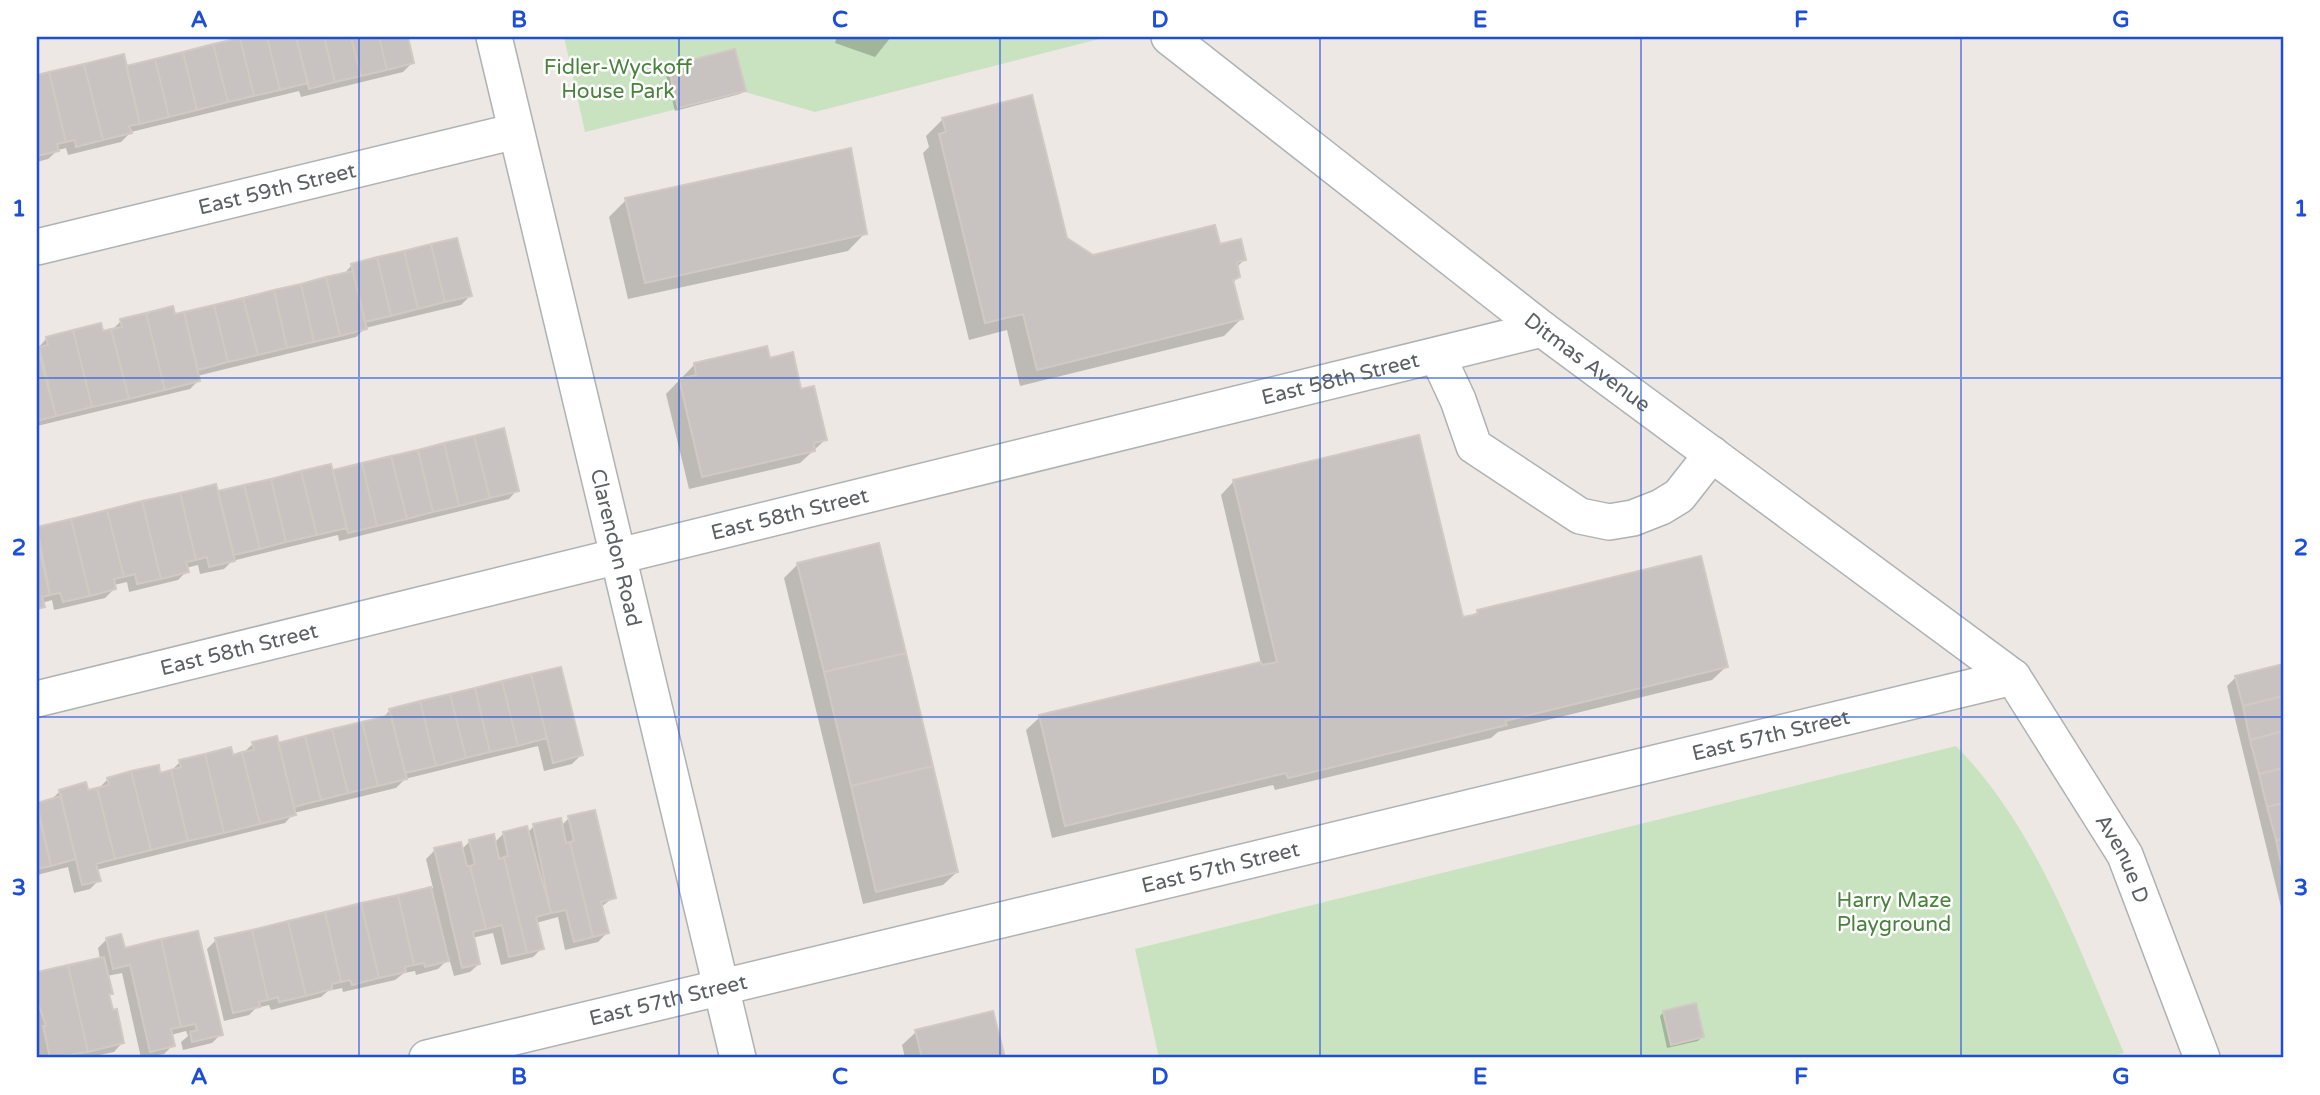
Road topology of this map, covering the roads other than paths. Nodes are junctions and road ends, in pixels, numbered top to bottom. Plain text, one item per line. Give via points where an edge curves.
1 (494, 37) edge
2 (1174, 38) edge
3 (516, 131) junction
4 (37, 247) edge
5 (1542, 329) junction
6 (1438, 357) junction
7 (1712, 454) junction
8 (618, 556) junction
9 (2013, 677) junction
10 (37, 699) edge
11 (721, 988) junction
12 (427, 1058) edge
13 (738, 1058) edge
14 (2202, 1058) edge

1 - 3 street, Clarendon Road
2 - 5 street, Ditmas Avenue
3 - 4 street, East 59th Street
3 - 8 street, Clarendon Road
5 - 6 street, East 58th Street
5 - 7 street, Ditmas Avenue
6 - 7 street via 1474,446 1580,516 1609,522 1661,507 1679,496
6 - 8 street, East 58th Street
7 - 9 street, Ditmas Avenue
8 - 10 street, East 58th Street
8 - 11 street, Clarendon Road
9 - 11 street, East 57th Street
9 - 14 street, Avenue D via 2125,855
11 - 12 street, East 57th Street
11 - 13 street, Clarendon Road

